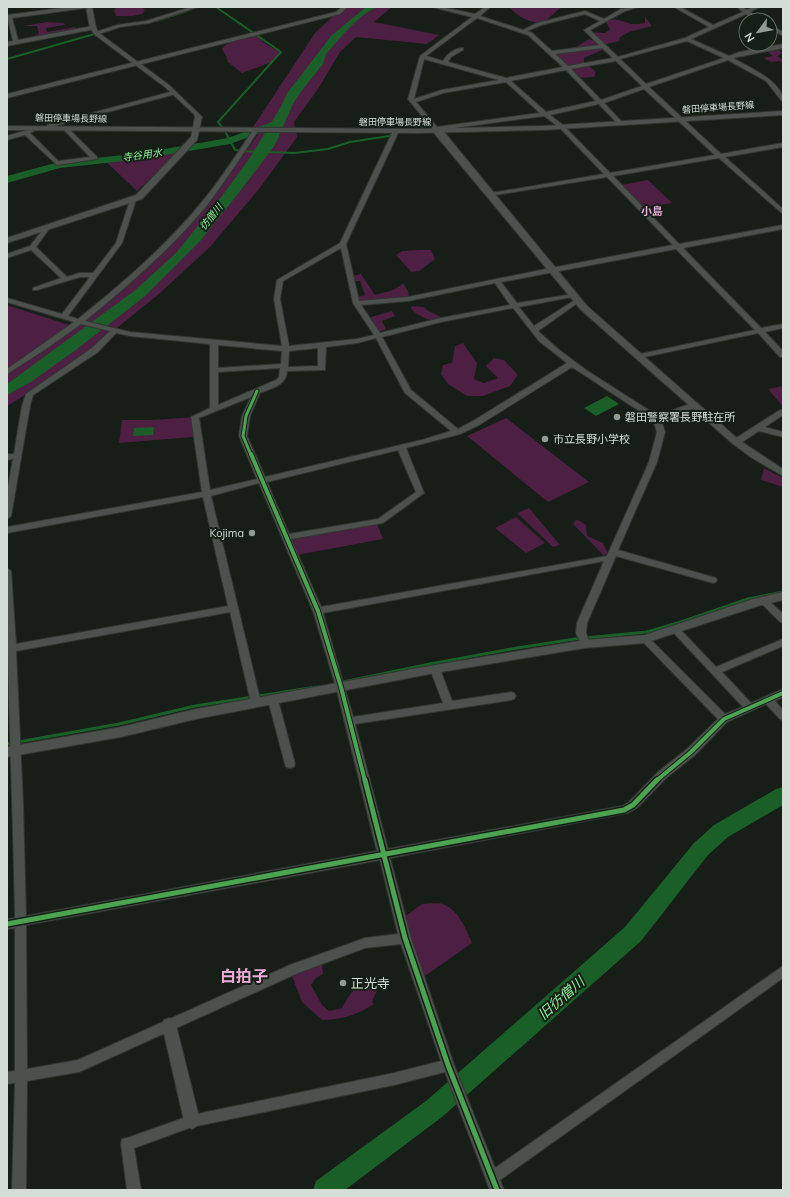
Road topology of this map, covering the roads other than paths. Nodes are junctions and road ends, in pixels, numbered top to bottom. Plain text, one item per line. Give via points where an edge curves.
1 (88, 7) edge
2 (172, 7) edge
3 (196, 7) edge
4 (344, 7) edge
5 (434, 7) edge
6 (488, 7) edge
7 (636, 7) edge
8 (676, 7) edge
9 (740, 7) edge
10 (757, 7) edge
11 (622, 8) edge
12 (748, 12) joint
13 (177, 13) junction
14 (476, 16) junction
15 (738, 16) edge
16 (8, 17) edge
17 (604, 20) junction
18 (713, 27) junction
19 (94, 30) junction
20 (522, 32) junction
21 (687, 39) junction
22 (16, 42) junction
23 (7, 44) edge
24 (602, 46) junction
25 (783, 46) edge
26 (461, 50) dead end
27 (551, 53) junction
28 (422, 57) junction
29 (729, 58) junction
30 (616, 59) junction
31 (446, 63) junction
32 (137, 64) junction
33 (568, 68) junction
34 (507, 80) junction
35 (646, 87) junction
36 (174, 93) junction
37 (7, 96) edge
38 (783, 99) edge
39 (413, 101) junction
40 (600, 102) junction
41 (783, 113) edge
42 (545, 114) junction
43 (680, 120) junction
44 (620, 123) junction
45 (562, 127) junction
46 (7, 128) edge
47 (36, 128) junction
48 (48, 128) junction
49 (70, 128) junction
50 (197, 129) junction
51 (437, 130) junction
52 (255, 131) junction
53 (396, 131) junction
54 (26, 132) junction
55 (7, 138) edge
56 (783, 145) edge
57 (720, 156) junction
58 (610, 175) junction
59 (491, 195) junction
60 (133, 200) junction
61 (783, 212) edge
62 (783, 227) edge
63 (46, 229) junction
64 (7, 241) edge
65 (343, 244) junction
66 (32, 246) junction
67 (680, 247) junction
68 (7, 256) edge
69 (551, 270) junction
70 (93, 275) junction
71 (66, 279) junction
72 (497, 281) junction
73 (36, 289) dead end
74 (575, 298) junction
75 (7, 300) edge
76 (356, 303) junction
77 (515, 306) junction
78 (63, 317) junction
79 (80, 322) junction
80 (783, 326) edge
81 (534, 330) junction
82 (114, 331) junction
83 (760, 331) junction
84 (378, 336) junction
85 (214, 343) junction
86 (322, 345) junction
87 (286, 349) junction
88 (783, 355) edge
89 (640, 356) junction
90 (573, 363) junction
91 (284, 368) junction
92 (214, 370) junction
93 (7, 372) edge
94 (257, 391) junction
95 (695, 404) junction
96 (214, 409) junction
97 (783, 412) edge
98 (657, 419) junction
99 (759, 428) junction
100 (457, 432) junction
101 (783, 436) edge
102 (736, 442) junction
103 (401, 447) junction
104 (17, 456) junction
105 (7, 457) edge
106 (783, 473) edge
107 (262, 479) junction
108 (206, 494) junction
109 (7, 516) edge
110 (7, 530) edge
111 (286, 537) junction
112 (612, 556) junction
113 (7, 571) edge
114 (713, 580) dead end
115 (783, 596) edge
116 (763, 600) junction
117 (233, 608) junction
118 (318, 611) junction
119 (783, 620) edge
120 (675, 629) junction
121 (645, 639) junction
122 (783, 642) edge
123 (585, 644) junction
124 (9, 648) edge
125 (435, 668) junction
126 (715, 671) junction
127 (341, 687) junction
128 (783, 693) edge
129 (511, 696) dead end
130 (273, 700) junction
131 (768, 700) junction
132 (256, 703) junction
133 (449, 706) junction
134 (750, 708) junction
135 (783, 716) edge
136 (724, 719) junction
137 (350, 721) junction
138 (12, 751) edge
139 (290, 764) dead end
140 (385, 855) junction
141 (20, 922) junction
142 (7, 924) edge
143 (405, 938) junction
144 (783, 971) edge
145 (169, 1025) junction
146 (448, 1065) junction
147 (22, 1076) junction
148 (7, 1078) edge
149 (192, 1121) junction
150 (495, 1184) edge
151 (19, 1190) edge
152 (134, 1190) edge

1 - 16 street
1 - 19 street
2 - 13 street
3 - 13 street
4 - 32 street via 338,13
5 - 14 street
6 - 14 street
7 - 11 street
8 - 18 street
9 - 12 street
10 - 12 street
11 - 17 street
13 - 19 street via 147,22
14 - 20 street
14 - 28 street
15 - 18 street
16 - 22 street via 13,25
17 - 20 street via 585,12 539,24
17 - 24 street via 587,30
18 - 21 street
19 - 22 street
19 - 32 street
20 - 27 street via 530,34
21 - 29 street
21 - 30 street
22 - 23 street
24 - 27 street
24 - 30 street
25 - 29 street
26 - 31 street via 449,56
27 - 33 street
28 - 31 street
28 - 39 street via 411,99
29 - 35 street
29 - 38 street via 768,80
30 - 33 street
30 - 35 street
31 - 34 street
32 - 36 street
32 - 37 street
33 - 34 street
33 - 40 street
34 - 39 street via 442,92
34 - 42 street
35 - 40 street
35 - 43 street
36 - 48 street
36 - 50 street via 196,113
39 - 51 street
40 - 42 street
40 - 44 street
41 - 43 main road, 磐田停車場長野線
42 - 45 street
42 - 51 street
43 - 44 main road, 磐田停車場長野線
43 - 57 street
44 - 45 main road, 磐田停車場長野線
45 - 51 main road, 磐田停車場長野線
45 - 58 street
46 - 47 main road, 磐田停車場長野線
47 - 48 main road, 磐田停車場長野線
47 - 54 street
48 - 49 main road, 磐田停車場長野線
49 - 50 main road, 磐田停車場長野線
49 - 54 street via 68,131 95,158 57,163
50 - 52 main road, 磐田停車場長野線
50 - 60 street via 189,145 139,197
51 - 53 main road, 磐田停車場長野線
51 - 59 street
52 - 53 main road, 磐田停車場長野線
52 - 79 street via 240,156 176,237 132,280
53 - 65 street
54 - 55 street
56 - 57 street
57 - 58 street
57 - 61 street
58 - 59 street
58 - 67 street
59 - 69 street
60 - 63 street
60 - 70 street via 119,243
62 - 67 street
63 - 64 street
63 - 66 street
65 - 76 street
65 - 87 street via 280,280 277,299
66 - 68 street
66 - 71 street
67 - 69 street
67 - 83 street
69 - 72 street
69 - 74 street
70 - 71 street via 85,274
70 - 78 street
71 - 73 street
72 - 76 street via 408,299
72 - 77 street
74 - 77 street
74 - 81 street
74 - 89 street
75 - 78 street
76 - 84 street
77 - 81 street
77 - 84 street via 426,323
78 - 79 street
79 - 82 street
79 - 93 street
80 - 83 street
81 - 90 street
82 - 85 street
82 - 104 street via 94,350 30,394
83 - 88 street
83 - 89 street
84 - 86 street
84 - 100 street via 408,391
85 - 87 street
85 - 92 street
86 - 87 street
86 - 91 street via 322,368
87 - 91 street
89 - 95 street
90 - 98 street
90 - 100 street
91 - 92 street
91 - 94 street via 283,378 279,382
92 - 96 street
94 - 96 street
94 - 107 street via 246,416 243,436
95 - 98 street
95 - 102 street
96 - 108 street via 195,417
97 - 99 street
98 - 112 street via 661,432 653,462
99 - 101 street
99 - 102 street
100 - 103 street
102 - 106 street
103 - 107 street
103 - 111 street via 420,493 380,521
104 - 105 street
104 - 109 street
107 - 108 street
107 - 111 street
108 - 110 street
108 - 117 street
111 - 118 street
112 - 114 street
112 - 118 street
112 - 123 street via 582,623 581,633
113 - 124 street
115 - 116 street
116 - 119 street
116 - 120 street
117 - 124 street
117 - 132 street
118 - 127 street
120 - 121 street
120 - 126 street
121 - 123 street
121 - 136 street
122 - 126 street
123 - 125 street
124 - 138 street
125 - 127 street
125 - 133 street
126 - 134 street
127 - 130 street
127 - 137 street
128 - 131 street
129 - 133 street
130 - 132 street
130 - 139 street
131 - 134 street
131 - 135 street
132 - 138 street via 121,732
133 - 137 street
134 - 136 street
136 - 140 street via 633,805 624,810
137 - 140 street
138 - 141 street
140 - 141 street
140 - 143 street
141 - 142 street
141 - 147 street
143 - 145 street via 365,943 301,966
143 - 146 street
144 - 150 street
145 - 147 street via 79,1066
145 - 149 street
146 - 149 street via 394,1079
146 - 150 street
147 - 148 street
147 - 151 street
149 - 152 street via 127,1144

